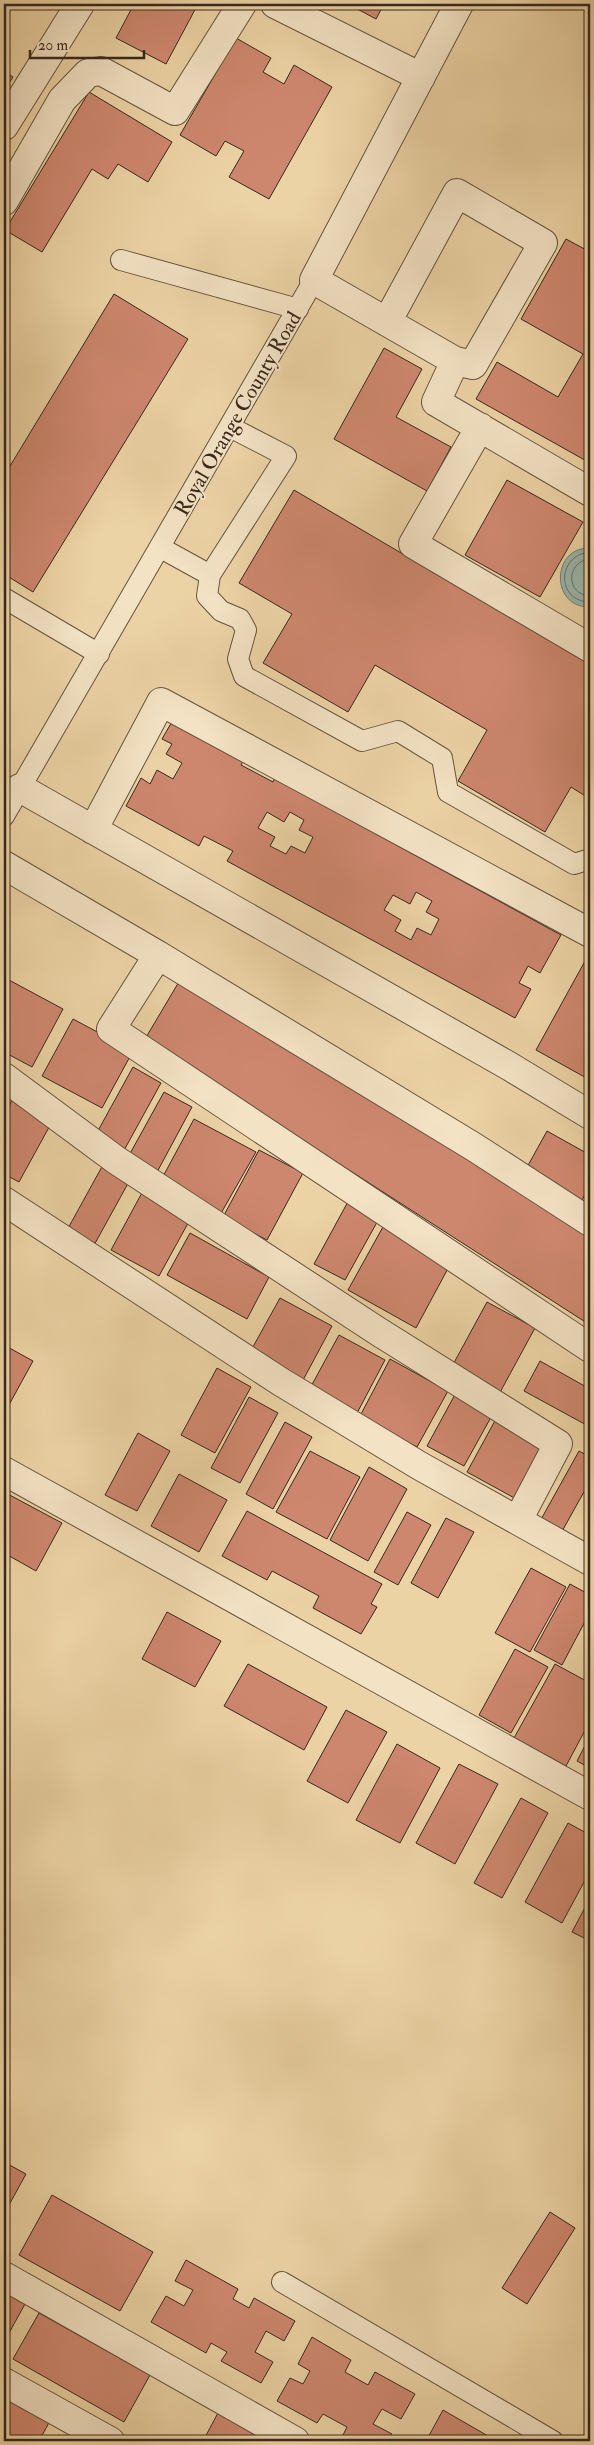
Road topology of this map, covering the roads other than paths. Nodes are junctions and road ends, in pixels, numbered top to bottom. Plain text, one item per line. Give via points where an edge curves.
1 (80, 4) edge
2 (242, 4) edge
3 (275, 4) edge
4 (459, 4) edge
5 (421, 77) junction
6 (4, 126) edge
7 (4, 201) edge
8 (121, 260) dead end
9 (314, 280) junction
10 (298, 309) junction
11 (387, 322) junction
12 (454, 361) junction
13 (230, 427) junction
14 (480, 427) junction
15 (590, 492) edge
16 (161, 548) junction
17 (210, 575) junction
18 (4, 598) edge
19 (590, 648) edge
20 (99, 654) junction
21 (20, 788) junction
22 (4, 816) edge
23 (93, 830) junction
24 (590, 859) edge
25 (4, 865) edge
26 (590, 932) edge
27 (158, 954) junction
28 (4, 1077) edge
29 (590, 1116) edge
30 (4, 1201) edge
31 (590, 1222) edge
32 (590, 1348) edge
33 (4, 1471) edge
34 (518, 1520) junction
35 (590, 1561) edge
36 (590, 1796) edge
37 (4, 2276) edge
38 (282, 2282) dead end
39 (4, 2382) edge
40 (110, 2441) edge
41 (295, 2441) edge
42 (553, 2441) edge

1 - 6 street
2 - 7 street via 176,111 102,71 88,73 62,100
3 - 5 street
4 - 5 street, Royal Orange County Road
5 - 9 street, Royal Orange County Road
8 - 10 lane
9 - 10 lane, Royal Orange County Road
9 - 11 street
10 - 13 lane, Royal Orange County Road
11 - 12 street
11 - 12 street via 457,193 543,243 473,366
12 - 14 street via 436,402
13 - 16 lane, Royal Orange County Road
13 - 17 lane via 286,456
14 - 15 street
14 - 19 street via 413,544
16 - 17 lane
16 - 20 lane, Royal Orange County Road
17 - 24 lane via 207,596 221,611 240,619 246,630 238,659 244,676 362,741 398,732 442,758 448,792 574,864
18 - 20 lane
20 - 21 lane, Royal Orange County Road
21 - 22 lane, Royal Orange County Road
21 - 23 street
23 - 26 street via 161,702
23 - 29 street via 509,1066
25 - 27 street
27 - 31 street via 466,1142
27 - 32 street via 111,1028
28 - 34 street via 116,1160 558,1444
30 - 34 street via 281,1382 420,1466
33 - 36 street
34 - 35 street
37 - 41 street
38 - 42 lane
39 - 40 street

